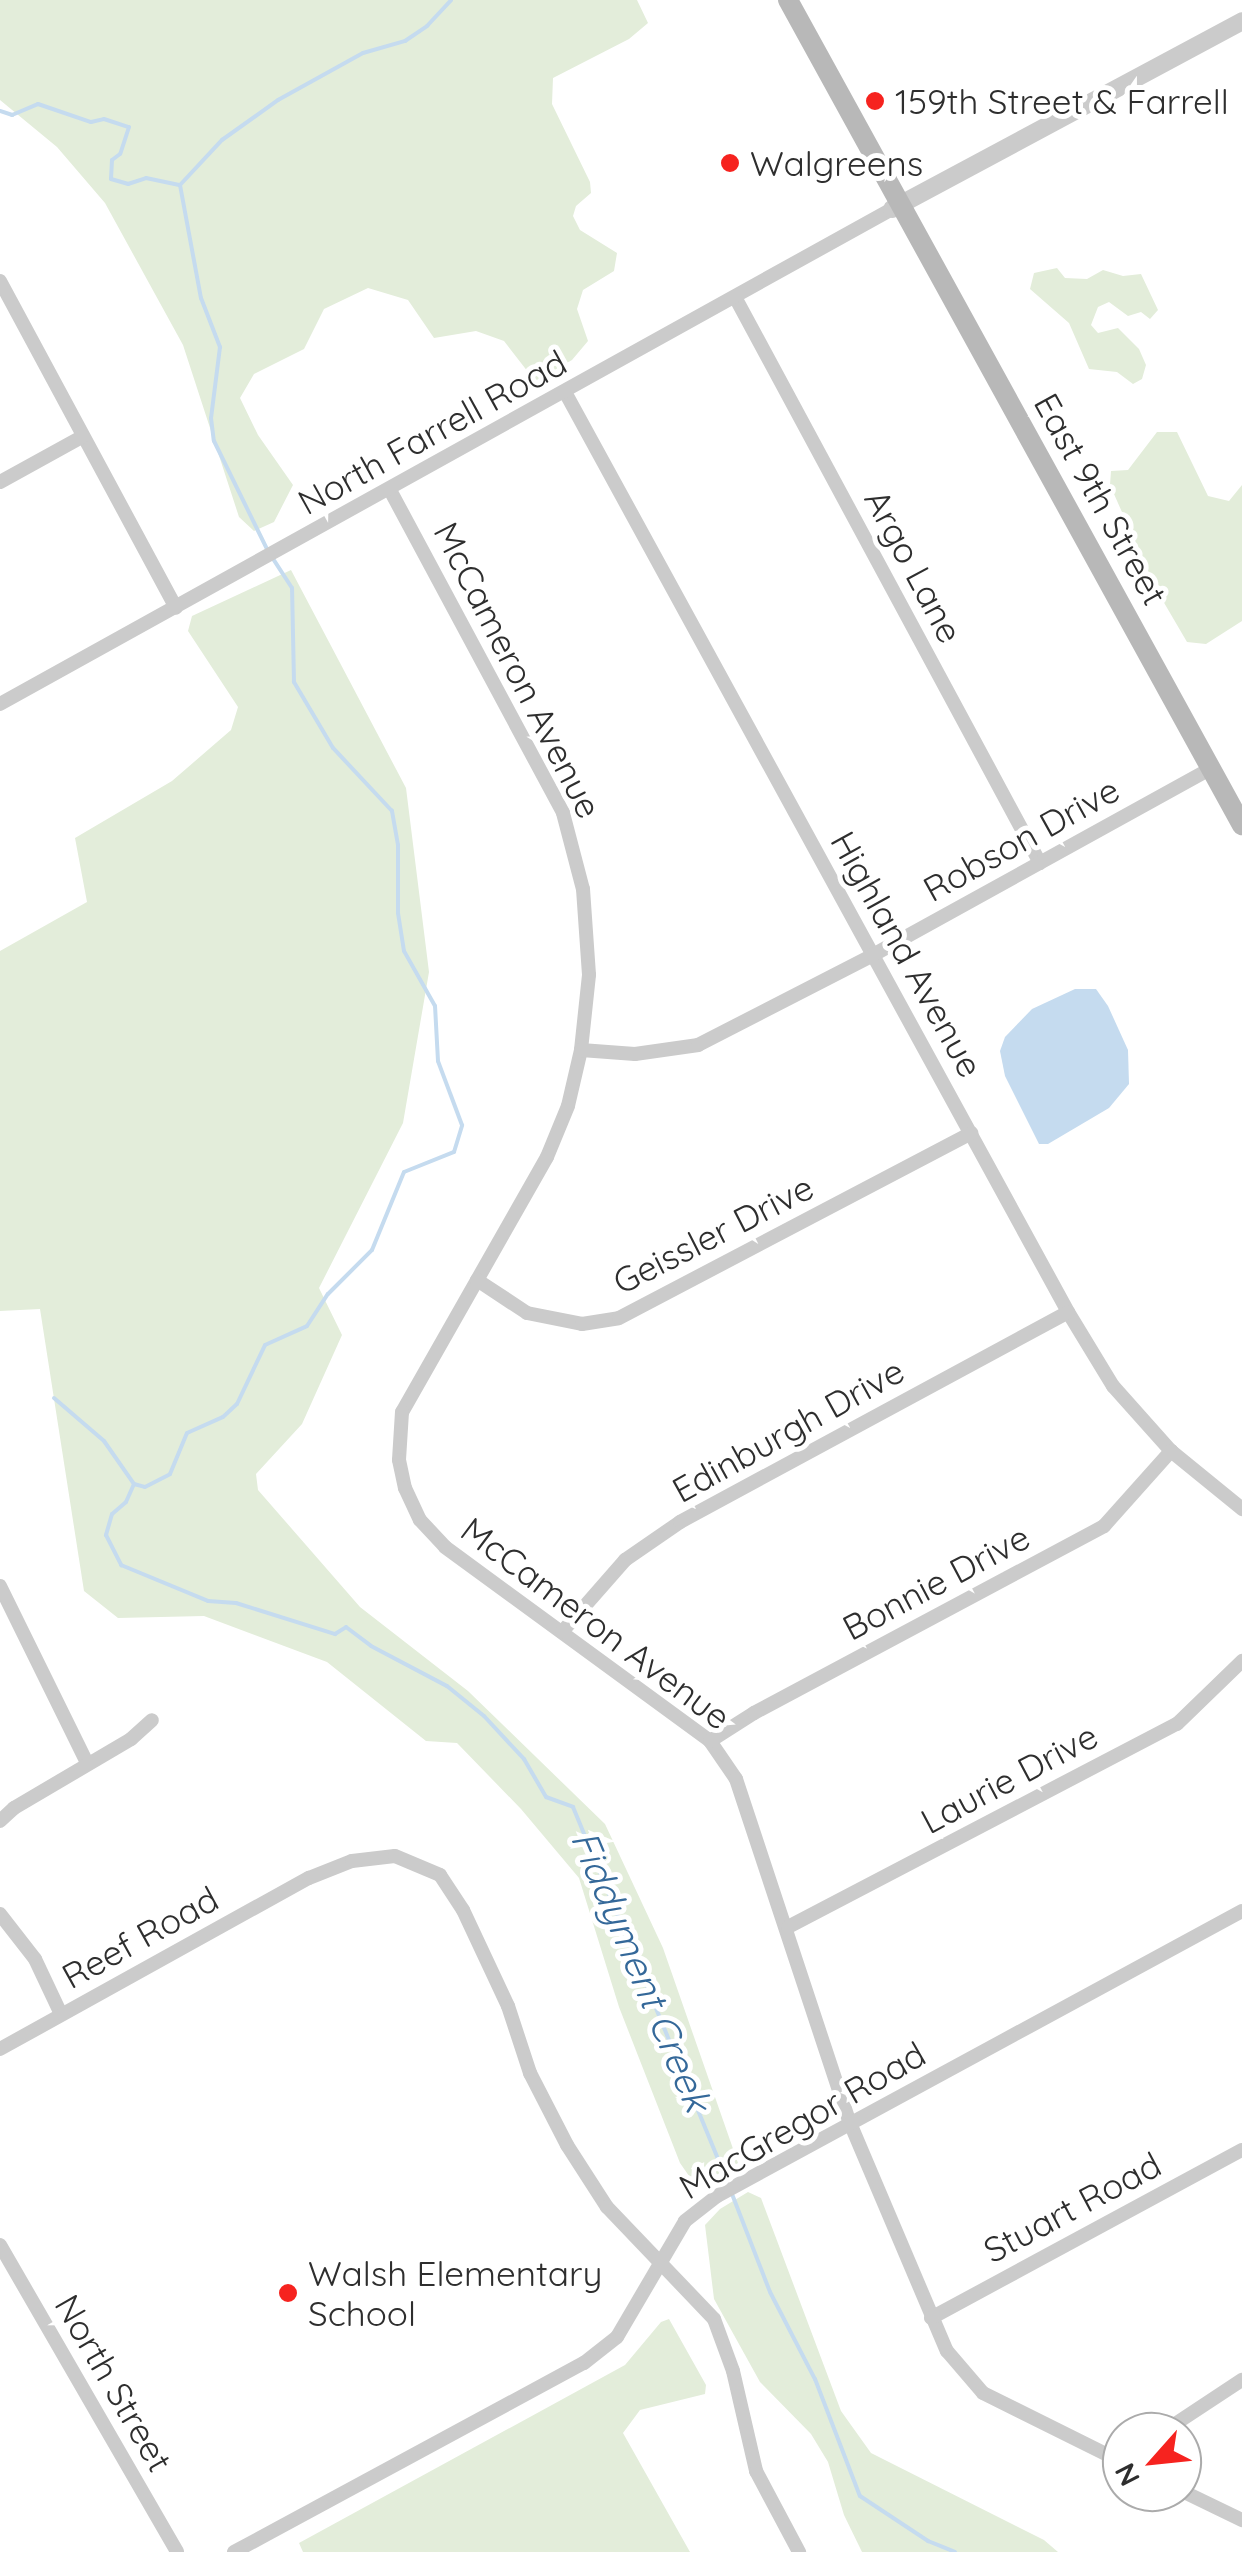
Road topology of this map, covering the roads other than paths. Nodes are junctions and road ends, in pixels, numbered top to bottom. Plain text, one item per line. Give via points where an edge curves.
1 (788, 0) edge
2 (1242, 21) edge
3 (897, 207) junction
4 (0, 281) edge
5 (735, 297) junction
6 (565, 392) junction
7 (82, 438) junction
8 (0, 482) edge
9 (390, 490) junction
10 (176, 608) junction
11 (0, 704) edge
12 (1210, 769) junction
13 (1242, 825) edge
14 (1040, 863) junction
15 (873, 955) junction
16 (581, 1050) junction
17 (971, 1132) junction
18 (476, 1280) junction
19 (1068, 1312) junction
20 (1171, 1452) junction
21 (1242, 1509) edge
22 (0, 1586) edge
23 (562, 1632) junction
24 (1242, 1660) edge
25 (152, 1720) dead end
26 (710, 1742) junction
27 (87, 1763) junction
28 (0, 1822) edge
29 (1242, 1911) edge
30 (0, 1914) edge
31 (788, 1927) junction
32 (61, 2014) junction
33 (0, 2049) edge
34 (850, 2123) junction
35 (1242, 2150) edge
36 (0, 2245) edge
37 (661, 2260) junction
38 (932, 2318) junction
39 (1242, 2380) edge
40 (1194, 2412) edge
41 (1102, 2452) edge
42 (1202, 2501) edge
43 (1242, 2520) edge
44 (253, 2548) edge
45 (177, 2552) edge
46 (234, 2552) edge
47 (799, 2552) edge

1 - 3 main road, East 9th Street
2 - 3 street
3 - 5 street, North Farrell Road
3 - 12 main road, East 9th Street
4 - 7 street
5 - 6 street, North Farrell Road
5 - 14 street, Argo Lane
6 - 9 street, North Farrell Road
6 - 15 street, Highland Avenue
7 - 8 street
7 - 10 street
9 - 10 street, North Farrell Road
9 - 16 street, McCameron Avenue via 542,767 568,827 587,932
10 - 11 street, North Farrell Road
12 - 13 main road, East 9th Street
12 - 14 street, Robson Drive
14 - 15 street, Robson Drive
15 - 16 street, Robson Drive via 698,1044 635,1054
15 - 17 street, Highland Avenue
16 - 18 street, McCameron Avenue via 547,1158
17 - 18 street, Geissler Drive via 618,1318 582,1324 527,1313
17 - 19 street, Highland Avenue
18 - 23 street, McCameron Avenue via 402,1412 401,1475 411,1504 436,1539
19 - 20 street, Highland Avenue via 1113,1386
19 - 23 street, Edinburgh Drive via 680,1522 625,1560
20 - 21 street, Highland Avenue
20 - 26 street, Bonnie Drive via 1104,1526
22 - 27 street
23 - 26 street, McCameron Avenue
24 - 31 street, Laurie Drive via 1176,1724
25 - 27 street
26 - 31 street, McCameron Avenue via 736,1779
27 - 28 street
29 - 34 street, MacGregor Road
30 - 32 street via 34,1960
31 - 34 street, McCameron Avenue
32 - 33 street, Reef Road
32 - 37 street, Reef Road via 352,1861 395,1856 440,1874 464,1910 566,2146 607,2207
34 - 37 street, MacGregor Road via 717,2196 684,2221
34 - 38 street, McCameron Avenue
35 - 38 street, Stuart Road
36 - 45 street, North Street
37 - 44 street, MacGregor Road via 617,2337 584,2363
37 - 47 street, Reef Road via 714,2319 734,2371 756,2471
38 - 41 street, McCameron Avenue via 946,2352 983,2394
39 - 40 street
42 - 43 street
44 - 46 street, MacGregor Road

